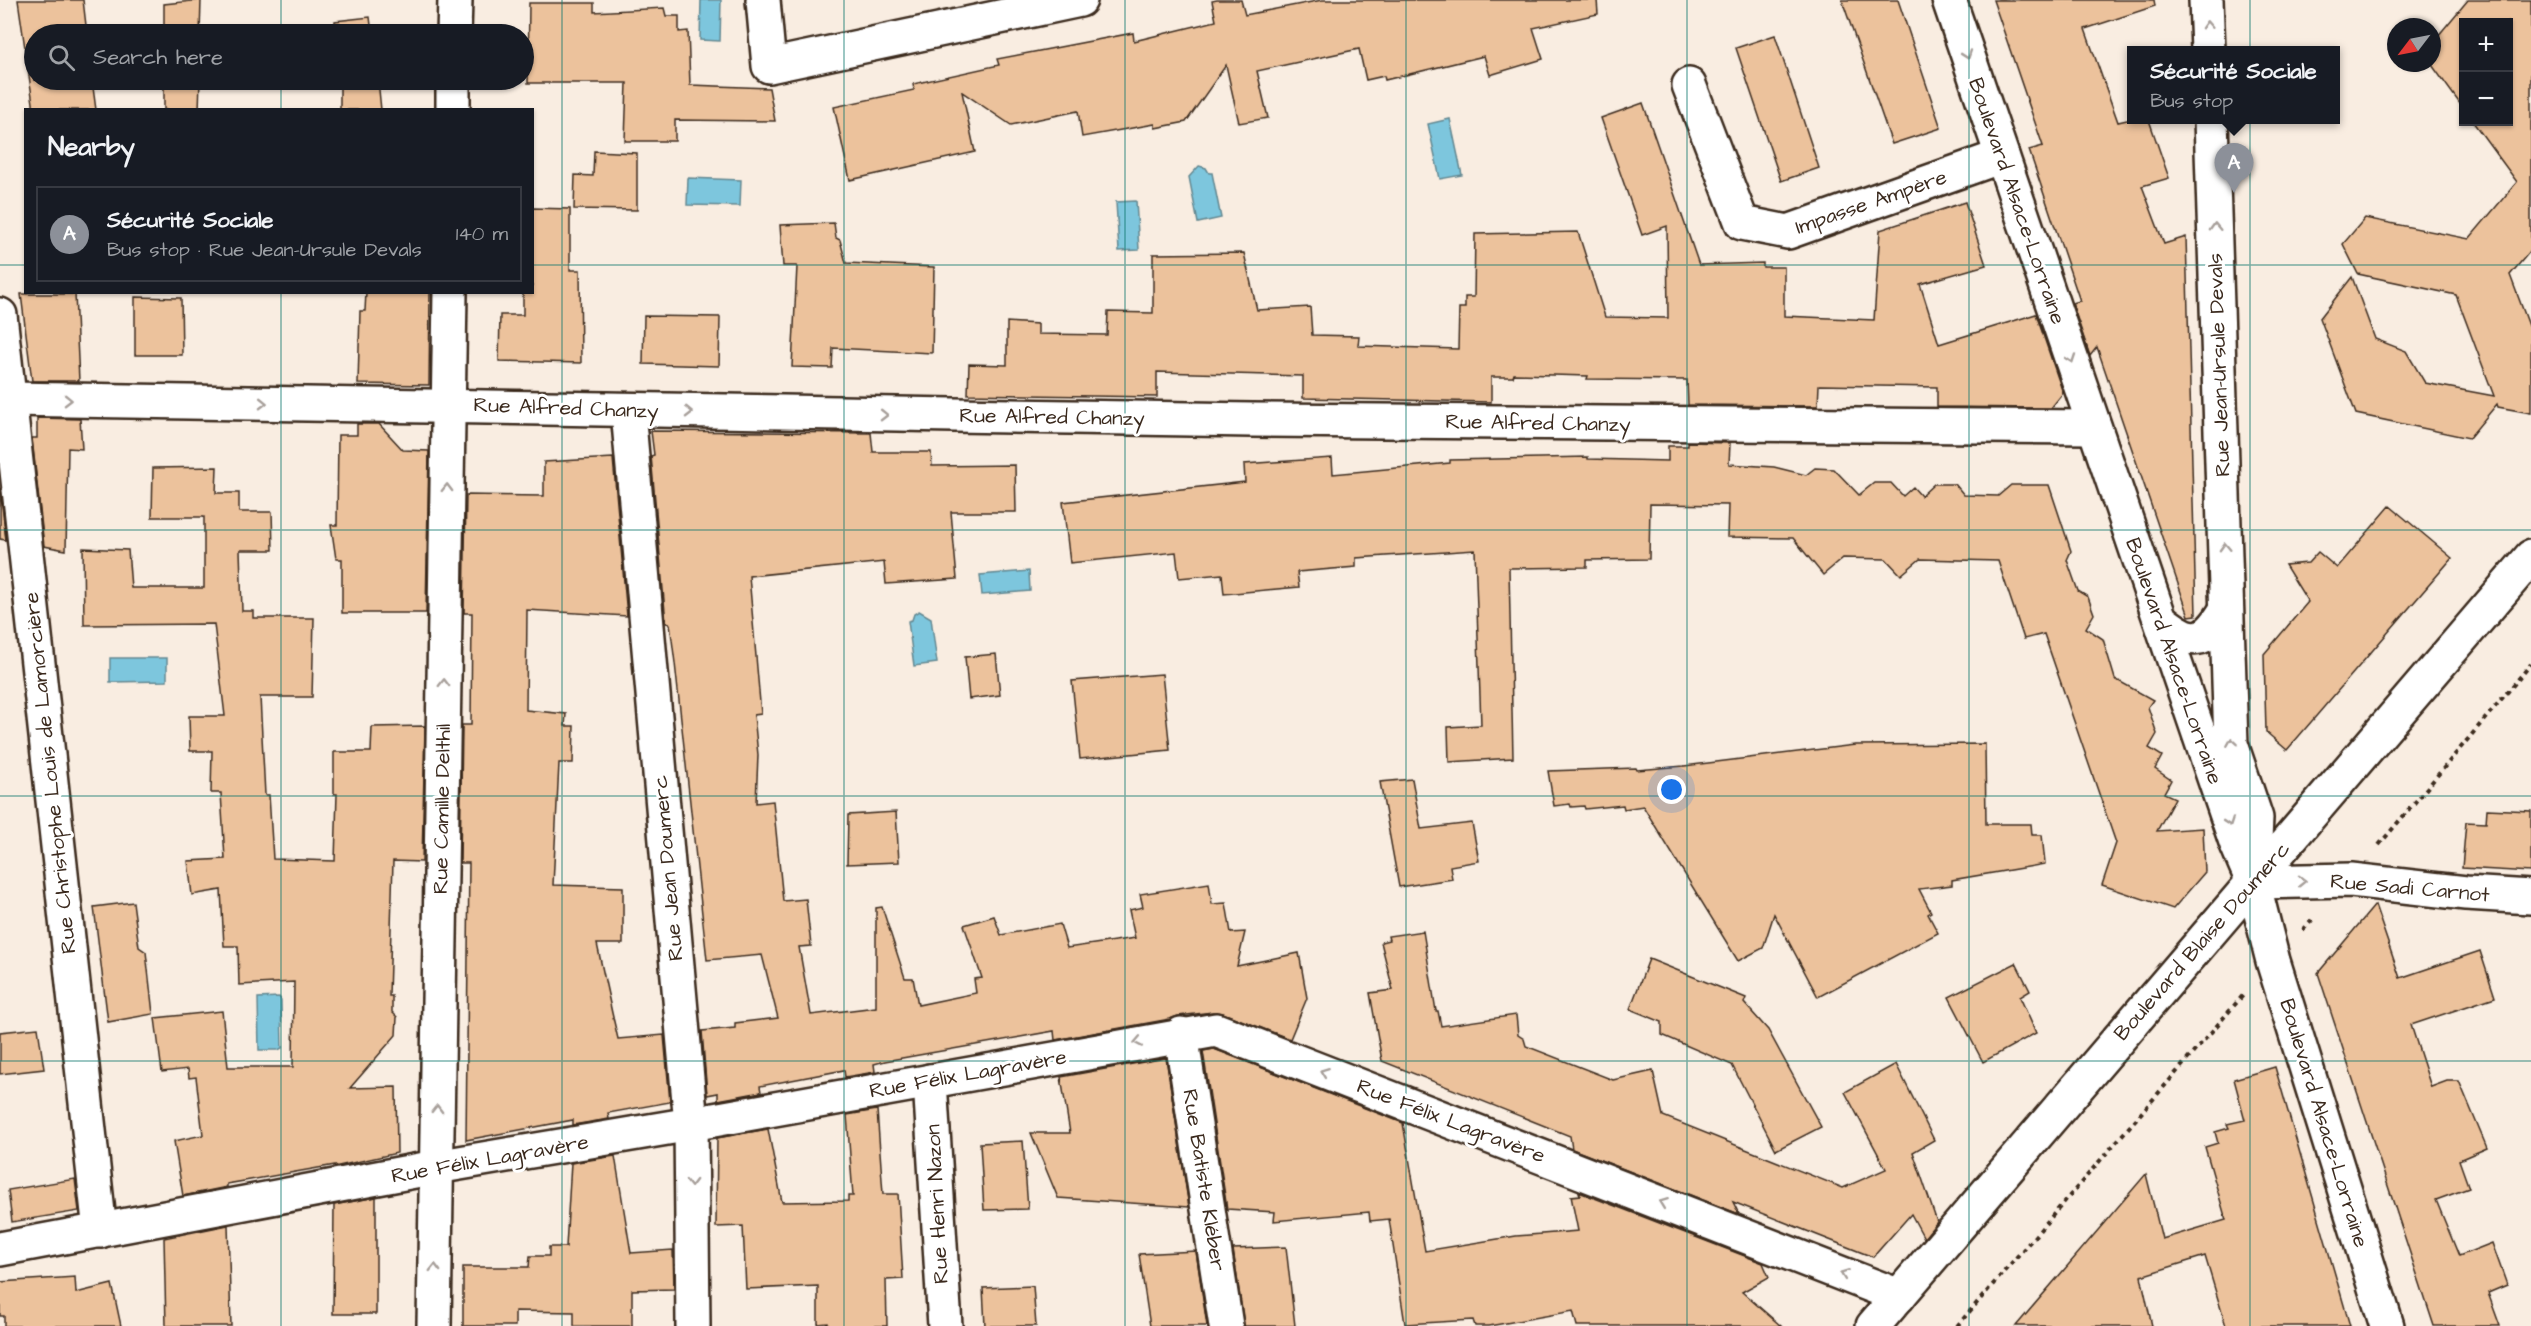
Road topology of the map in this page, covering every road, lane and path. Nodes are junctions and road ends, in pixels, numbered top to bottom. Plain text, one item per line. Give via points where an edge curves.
1 (455, 0) edge
2 (763, 0) edge
3 (1080, 0) edge
4 (1949, 0) edge
5 (2206, 0) edge
6 (454, 24) edge
7 (2208, 46) edge
8 (1689, 85) dead end
9 (453, 90) edge
10 (453, 108) edge
11 (2211, 124) edge
12 (2002, 156) junction
13 (450, 294) edge
14 (0, 315) edge
15 (9, 399) junction
16 (448, 405) junction
17 (628, 411) junction
18 (2094, 427) junction
19 (2531, 557) edge
20 (2226, 610) junction
21 (2161, 620) junction
22 (2531, 664) edge
23 (2256, 818) junction
24 (2306, 819) junction
25 (2351, 880) junction
26 (2253, 882) junction
27 (2531, 897) edge
28 (2273, 961) junction
29 (1181, 1034) junction
30 (930, 1081) junction
31 (691, 1124) junction
32 (436, 1167) junction
33 (100, 1231) junction
34 (0, 1249) edge
35 (1899, 1296) junction
36 (434, 1326) edge
37 (693, 1326) edge
38 (945, 1326) edge
39 (1226, 1326) edge
40 (1873, 1326) edge
41 (1958, 1326) edge
42 (2387, 1326) edge

1 - 6 street
2 - 3 street via 769,66
4 -> 12 street, Boulevard Alsace-Lorraine
7 -> 5 street
8 - 12 street, Impasse Ampère via 1742,223 1788,232
9 - 10 street
20 -> 11 street, Rue Jean-Ursule Devals
12 -> 18 street, Boulevard Alsace-Lorraine
13 - 16 street, Rue Camille Delthil
14 - 15 street, Rue Christophe Louis de Lamorcière
15 -> 16 street, Rue Alfred Chanzy
15 - 33 street, Rue Christophe Louis de Lamorcière
16 - 17 street, Rue Alfred Chanzy
32 -> 16 street, Rue Camille Delthil
17 -> 18 street, Rue Alfred Chanzy
17 - 31 street, Rue Jean Doumerc
18 - 21 street, Boulevard Alsace-Lorraine
19 - 24 street, Boulevard Blaise Doumerc
20 - 21 street via 2215,629 2201,637 2180,635
23 -> 20 street, Rue Jean-Ursule Devals via 2231,744
21 -> 26 street, Boulevard Alsace-Lorraine
22 - 25 path
23 - 24 street
23 - 26 street, Rue Jean-Ursule Devals
24 - 26 street, Boulevard Blaise Doumerc
26 -> 25 street, Rue Sadi Carnot
25 - 27 street, Rue Sadi Carnot
26 - 28 street, Boulevard Alsace-Lorraine
26 - 35 street, Boulevard Blaise Doumerc
28 - 41 path
28 - 42 street, Boulevard Alsace-Lorraine
29 -> 30 street, Rue Félix Lagravère
35 -> 29 street, Rue Félix Lagravère via 1216,1030
29 - 39 street, Rue Batiste Kléber
30 - 31 street, Rue Félix Lagravère
30 - 38 street, Rue Henri Nazon
31 - 32 street, Rue Félix Lagravère
31 -> 37 street, Rue Jean Doumerc
32 - 33 street, Rue Félix Lagravère
36 -> 32 street, Rue Camille Delthil
33 - 34 street, Rue Félix Lagravère
35 - 40 street, Boulevard Blaise Doumerc

